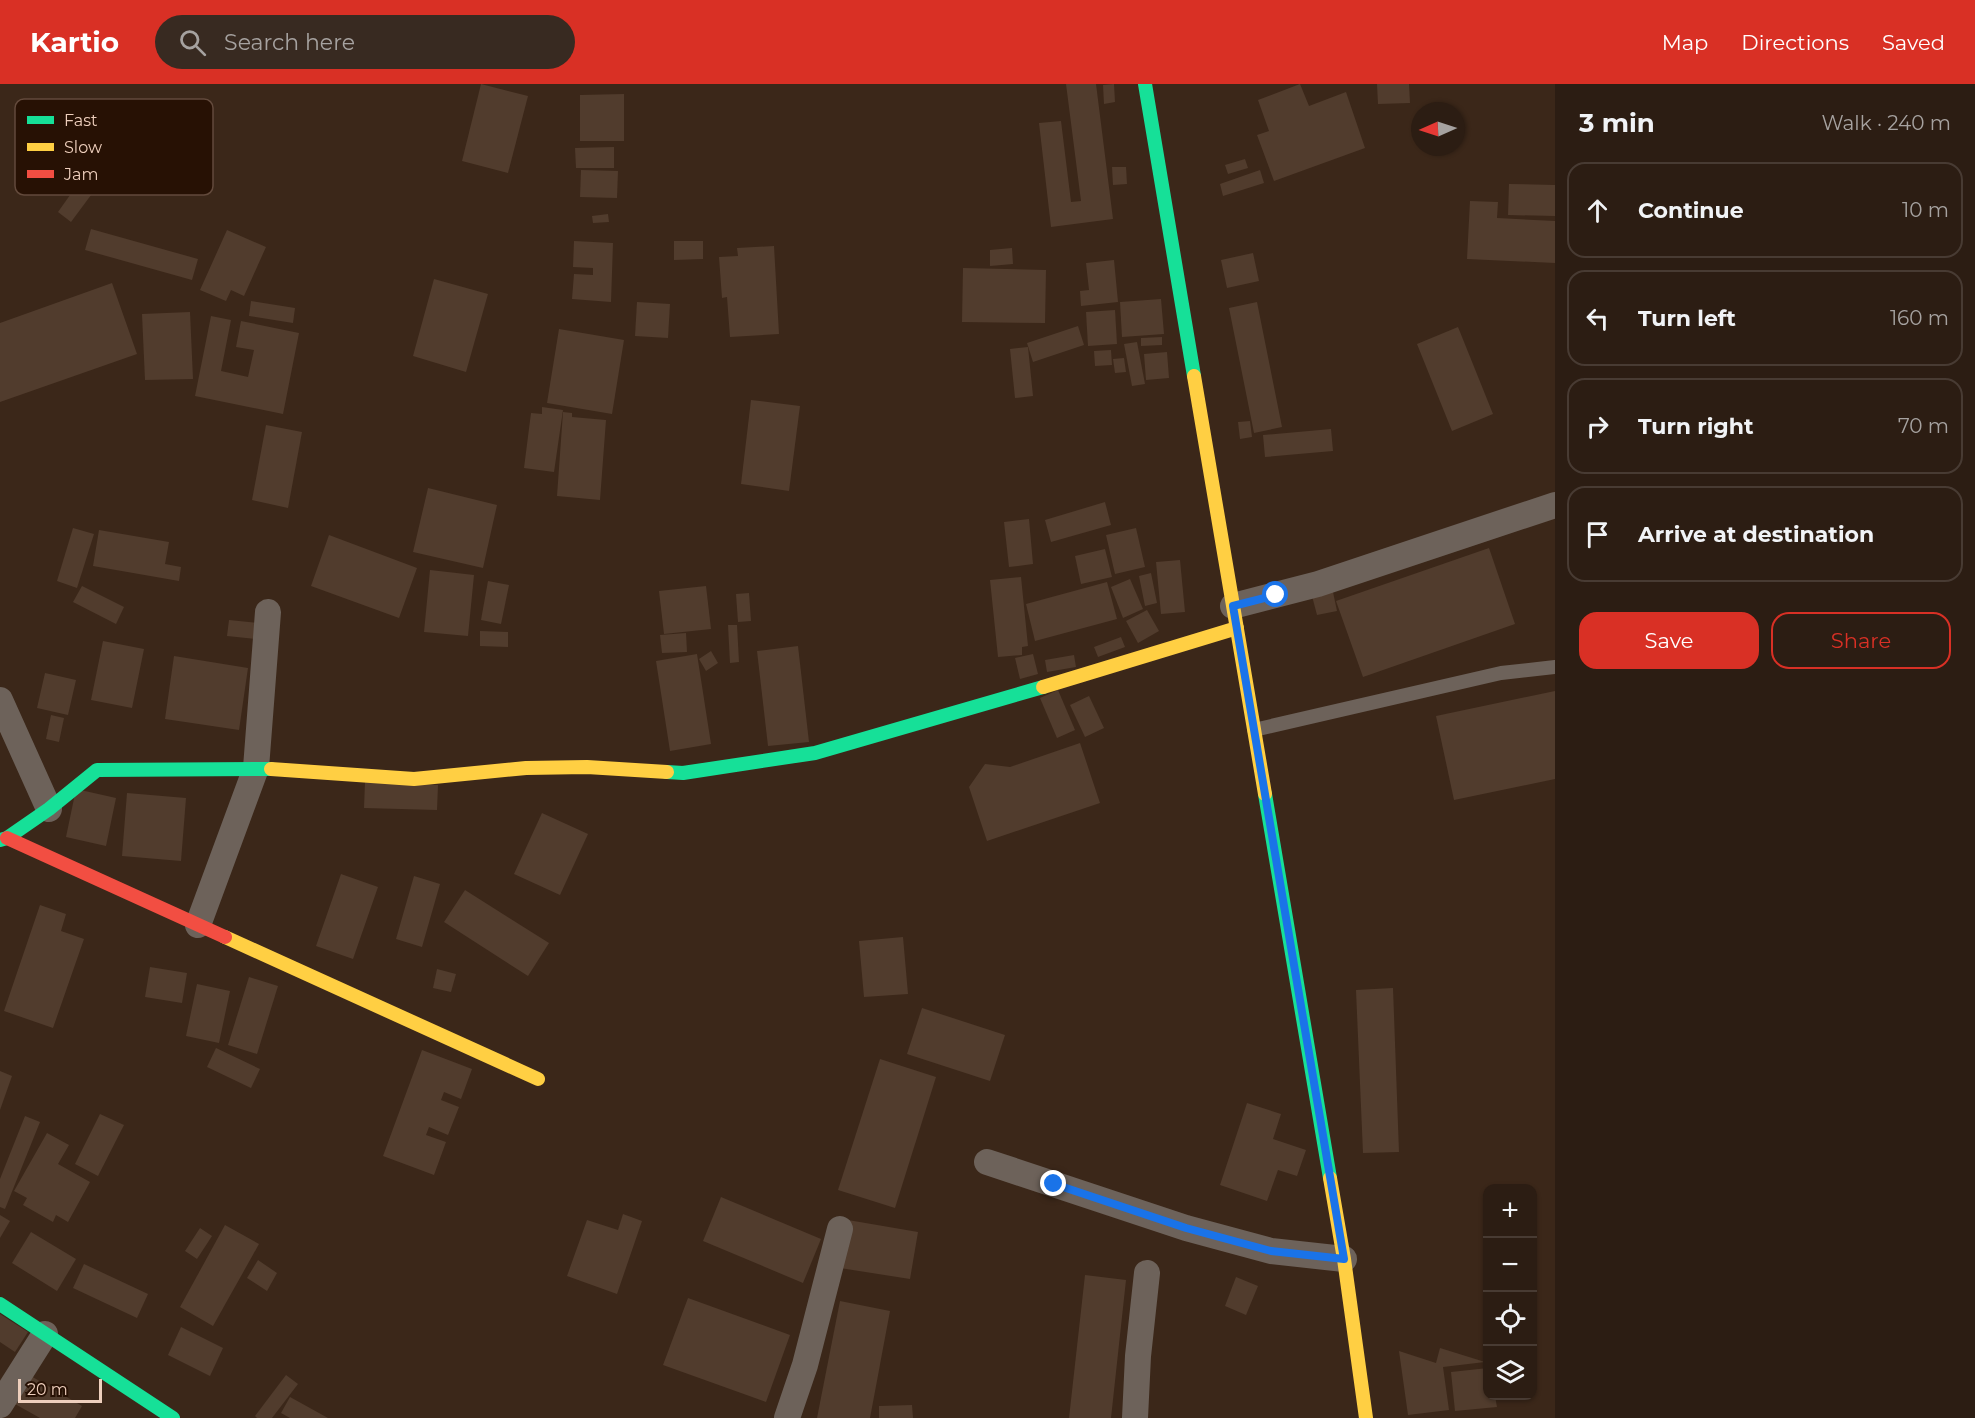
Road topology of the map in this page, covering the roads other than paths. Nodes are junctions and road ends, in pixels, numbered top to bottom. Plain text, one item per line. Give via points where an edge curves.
1 (1146, 84) edge
2 (1555, 505) edge
3 (268, 612) dead end
4 (1235, 617) junction
5 (1555, 667) edge
6 (0, 700) edge
7 (1254, 730) junction
8 (256, 768) junction
9 (49, 809) junction
10 (4, 839) edge
11 (198, 925) junction
12 (538, 1079) dead end
13 (987, 1162) dead end
14 (840, 1230) dead end
15 (1344, 1259) junction
16 (1147, 1273) dead end
17 (0, 1304) edge
18 (45, 1334) junction
19 (0, 1405) edge
20 (173, 1418) edge
21 (787, 1418) edge
22 (1135, 1418) edge
23 (1366, 1418) edge

1 - 4 street
2 - 4 street via 1318,584
3 - 8 street
4 - 7 street
4 - 8 street via 1074,678 815,753 683,773 526,768 414,779
5 - 7 lane via 1501,673
6 - 9 street
7 - 15 street
8 - 9 street via 97,770
8 - 11 street
9 - 10 street
10 - 11 street
11 - 12 street
13 - 15 street via 1186,1228 1271,1251
14 - 21 street
15 - 23 street
16 - 22 street
17 - 18 street
18 - 19 street
18 - 20 street

